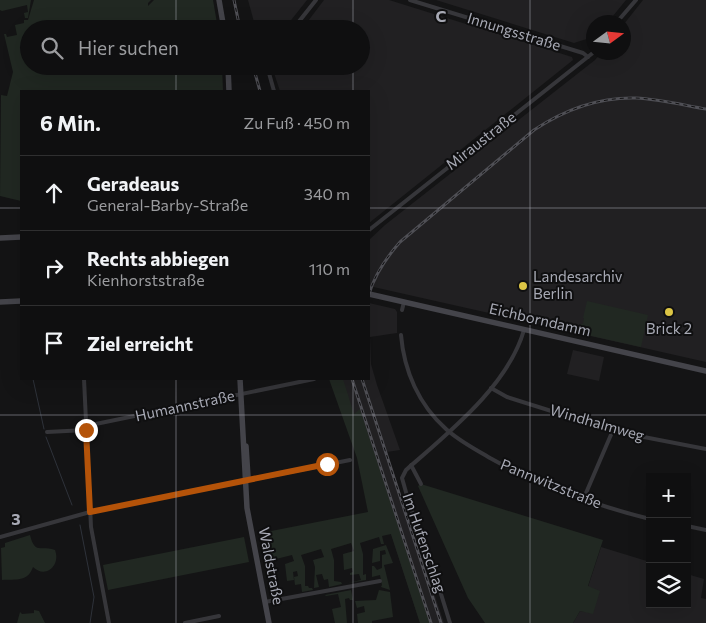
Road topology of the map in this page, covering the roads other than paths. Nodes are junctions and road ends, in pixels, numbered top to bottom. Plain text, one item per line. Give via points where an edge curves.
1 (219, 0) edge
2 (316, 0) edge
3 (410, 0) edge
4 (636, 0) edge
5 (623, 15) edge
6 (222, 20) edge
7 (300, 20) edge
8 (586, 55) edge
9 (586, 59) edge
10 (228, 75) edge
11 (270, 75) edge
12 (229, 90) edge
13 (274, 90) edge
14 (370, 229) edge
15 (20, 237) edge
16 (0, 238) edge
17 (370, 294) edge
18 (0, 302) edge
19 (20, 302) edge
20 (404, 302) junction
21 (402, 310) dead end
22 (524, 330) junction
23 (401, 335) dead end
24 (706, 371) edge
25 (84, 380) edge
26 (240, 380) edge
27 (309, 380) edge
28 (491, 388) junction
29 (240, 394) junction
30 (86, 428) junction
31 (612, 430) junction
32 (47, 432) dead end
33 (450, 432) junction
34 (706, 450) edge
35 (350, 460) dead end
36 (411, 465) junction
37 (246, 480) junction
38 (421, 484) dead end
39 (583, 500) junction
40 (90, 512) junction
41 (646, 518) edge
42 (691, 527) edge
43 (706, 530) edge
44 (0, 537) edge
45 (380, 581) dead end
46 (265, 602) junction
47 (219, 616) dead end
48 (109, 623) edge
49 (185, 623) edge
50 (269, 623) edge
51 (450, 623) edge

1 - 6 main road
2 - 7 street
3 - 8 street, Innungsstraße
4 - 5 street
9 - 14 street, Miraustraße
10 - 12 main road
11 - 13 street
15 - 16 main road
17 - 20 main road, Eichborndamm
18 - 19 main road
20 - 21 street
20 - 22 main road, Eichborndamm
22 - 24 main road, Eichborndamm
22 - 28 street
23 - 33 street, Pannwitzstraße via 406,366 416,390 430,412
25 - 30 street
26 - 29 main road, Waldstraße
27 - 29 street, Humannstraße
28 - 31 street, Windhalmweg via 507,397
28 - 33 street
29 - 30 street, Humannstraße
29 - 37 main road, Waldstraße
30 - 32 street, Humannstraße
30 - 40 street
31 - 34 street, Windhalmweg
31 - 39 street
33 - 36 street
33 - 39 street, Pannwitzstraße via 513,470
35 - 37 street
36 - 38 street, Im Hufenschlag
36 - 51 street, Im Hufenschlag via 402,478
37 - 40 street
37 - 46 main road, Waldstraße
39 - 41 street, Pannwitzstraße
40 - 44 street
40 - 48 street
42 - 43 street
45 - 46 street
46 - 50 main road, Waldstraße
47 - 49 street

